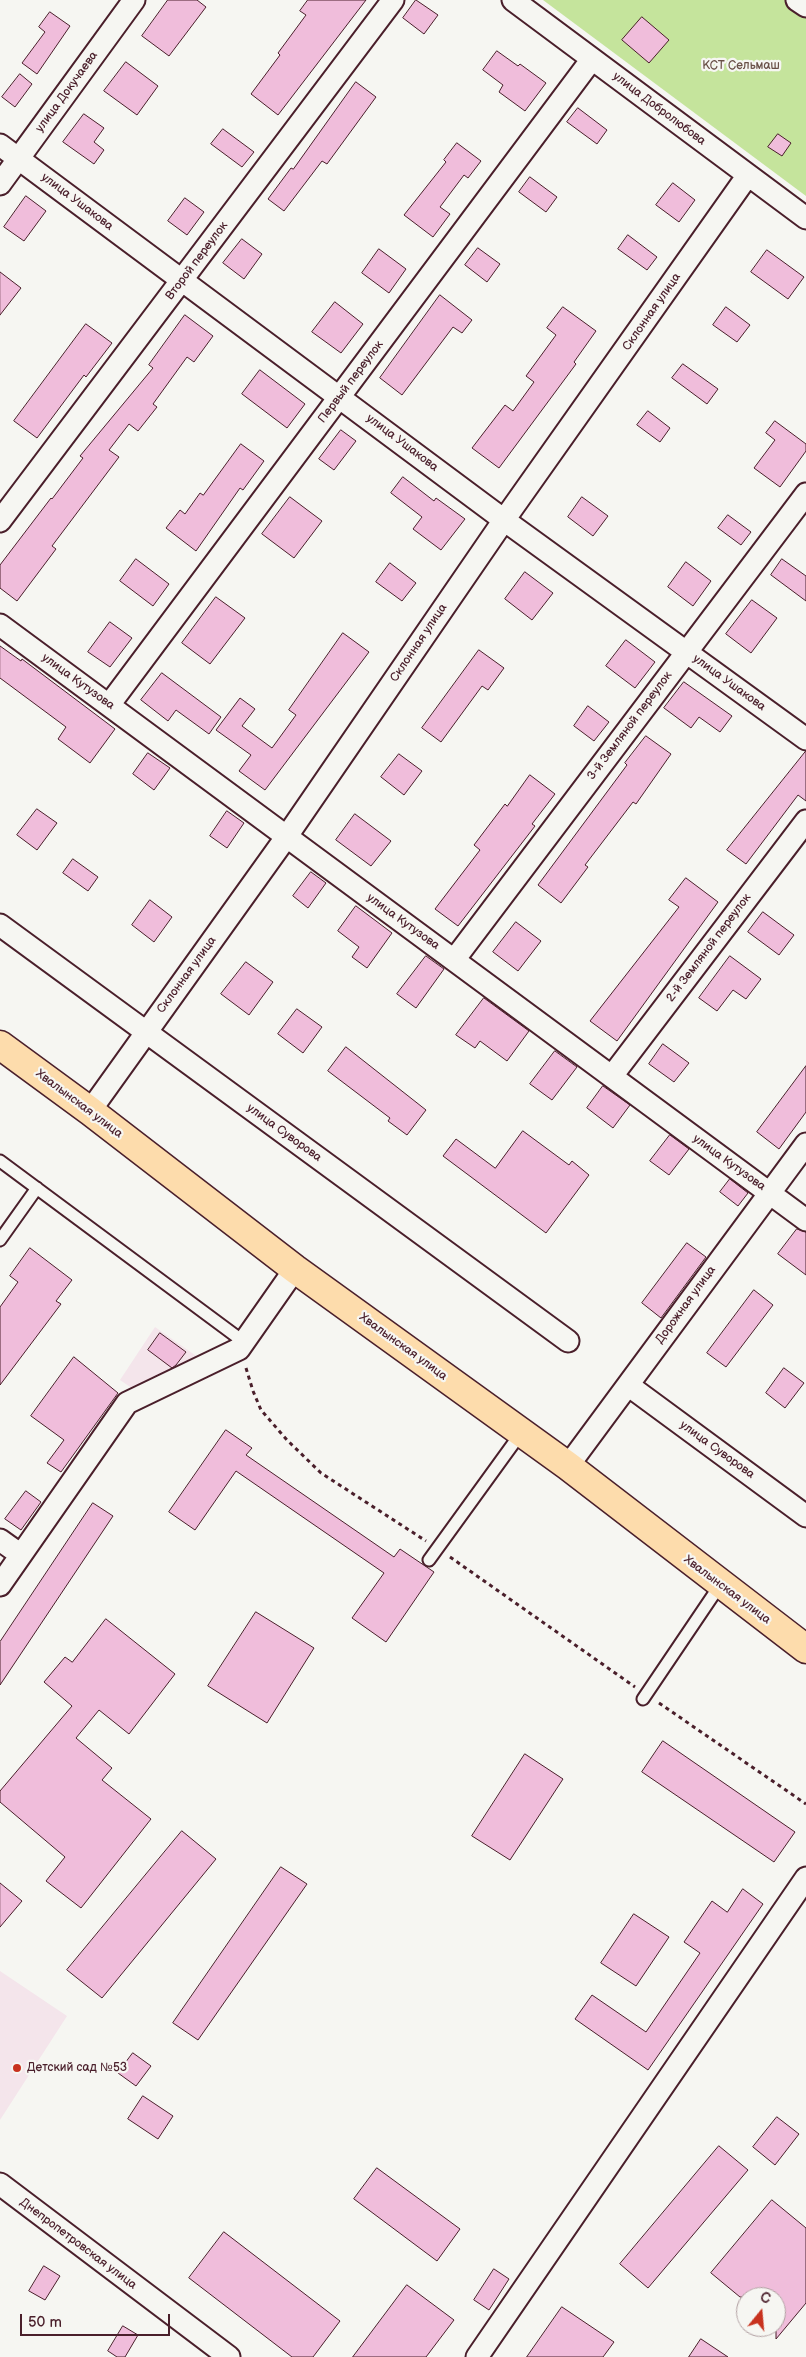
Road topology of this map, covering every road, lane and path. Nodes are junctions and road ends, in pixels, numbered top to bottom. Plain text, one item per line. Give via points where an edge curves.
1 (134, 0) edge
2 (393, 0) edge
3 (513, 0) edge
4 (797, 0) edge
5 (806, 6) edge
6 (592, 59) junction
7 (0, 145) edge
8 (18, 158) junction
9 (748, 175) junction
10 (0, 184) edge
11 (806, 218) edge
12 (182, 280) junction
13 (340, 397) junction
14 (806, 494) edge
15 (504, 520) junction
16 (0, 521) edge
17 (0, 625) edge
18 (686, 652) junction
19 (109, 704) junction
20 (806, 739) edge
21 (806, 821) edge
22 (287, 836) junction
23 (0, 925) edge
24 (454, 960) junction
25 (146, 1032) junction
26 (0, 1045) edge
27 (612, 1076) junction
28 (90, 1111) junction
29 (806, 1144) edge
30 (0, 1161) edge
31 (37, 1188) junction
32 (769, 1192) junction
33 (806, 1220) edge
34 (0, 1240) edge
35 (295, 1269) junction
36 (568, 1342) dead end
37 (242, 1345) junction
38 (628, 1385) junction
39 (520, 1433) junction
40 (568, 1466) junction
41 (806, 1516) edge
42 (0, 1540) edge
43 (436, 1548) junction
44 (21, 1555) junction
45 (429, 1560) dead end
46 (0, 1585) edge
47 (720, 1585) junction
48 (806, 1649) edge
49 (644, 1697) junction
50 (806, 1804) edge
51 (806, 1878) edge
52 (0, 2184) edge
53 (229, 2357) edge
54 (477, 2357) edge

1 - 8 street, улица Докучаева
2 - 12 street, Второй переулок
3 - 6 street, улица Добролюбова
4 - 5 street
6 - 9 street, улица Добролюбова
6 - 13 street, Первый переулок
7 - 8 street, улица Ушакова
8 - 10 street, улица Докучаева
8 - 12 street, улица Ушакова
9 - 11 street, улица Добролюбова
9 - 15 street, Склонная улица
12 - 13 street, улица Ушакова
12 - 16 street, Второй переулок
13 - 15 street, улица Ушакова
13 - 19 street, Первый переулок
14 - 18 street, 3-й Земляной переулок
15 - 18 street, улица Ушакова
15 - 22 street, Склонная улица
17 - 19 street, улица Кутузова
18 - 20 street, улица Ушакова
18 - 24 street, 3-й Земляной переулок
19 - 22 street, улица Кутузова
21 - 27 street, 2-й Земляной переулок
22 - 24 street, улица Кутузова
22 - 25 street, Склонная улица
23 - 25 street, улица Суворова
24 - 27 street, улица Кутузова
25 - 28 street, Склонная улица
25 - 36 street, улица Суворова
26 - 28 main road, Хвалынская улица
27 - 32 street, улица Кутузова
28 - 35 main road, Хвалынская улица
29 - 32 street, Дорожная улица
30 - 31 lane
31 - 34 lane
31 - 37 lane
32 - 33 street, улица Кутузова
32 - 38 street, Дорожная улица
35 - 37 street
35 - 39 main road, Хвалынская улица
37 - 43 path via 261,1410 287,1440 328,1477
37 - 44 street via 127,1403
38 - 40 street, Дорожная улица
38 - 41 street, улица Суворова
39 - 40 main road, Хвалынская улица
39 - 43 lane
40 - 47 main road, Хвалынская улица
42 - 44 street
43 - 45 lane
43 - 49 path
44 - 46 street
47 - 48 main road, Хвалынская улица
47 - 49 lane
49 - 50 path
51 - 54 street
52 - 53 street, Днепропетровская улица

